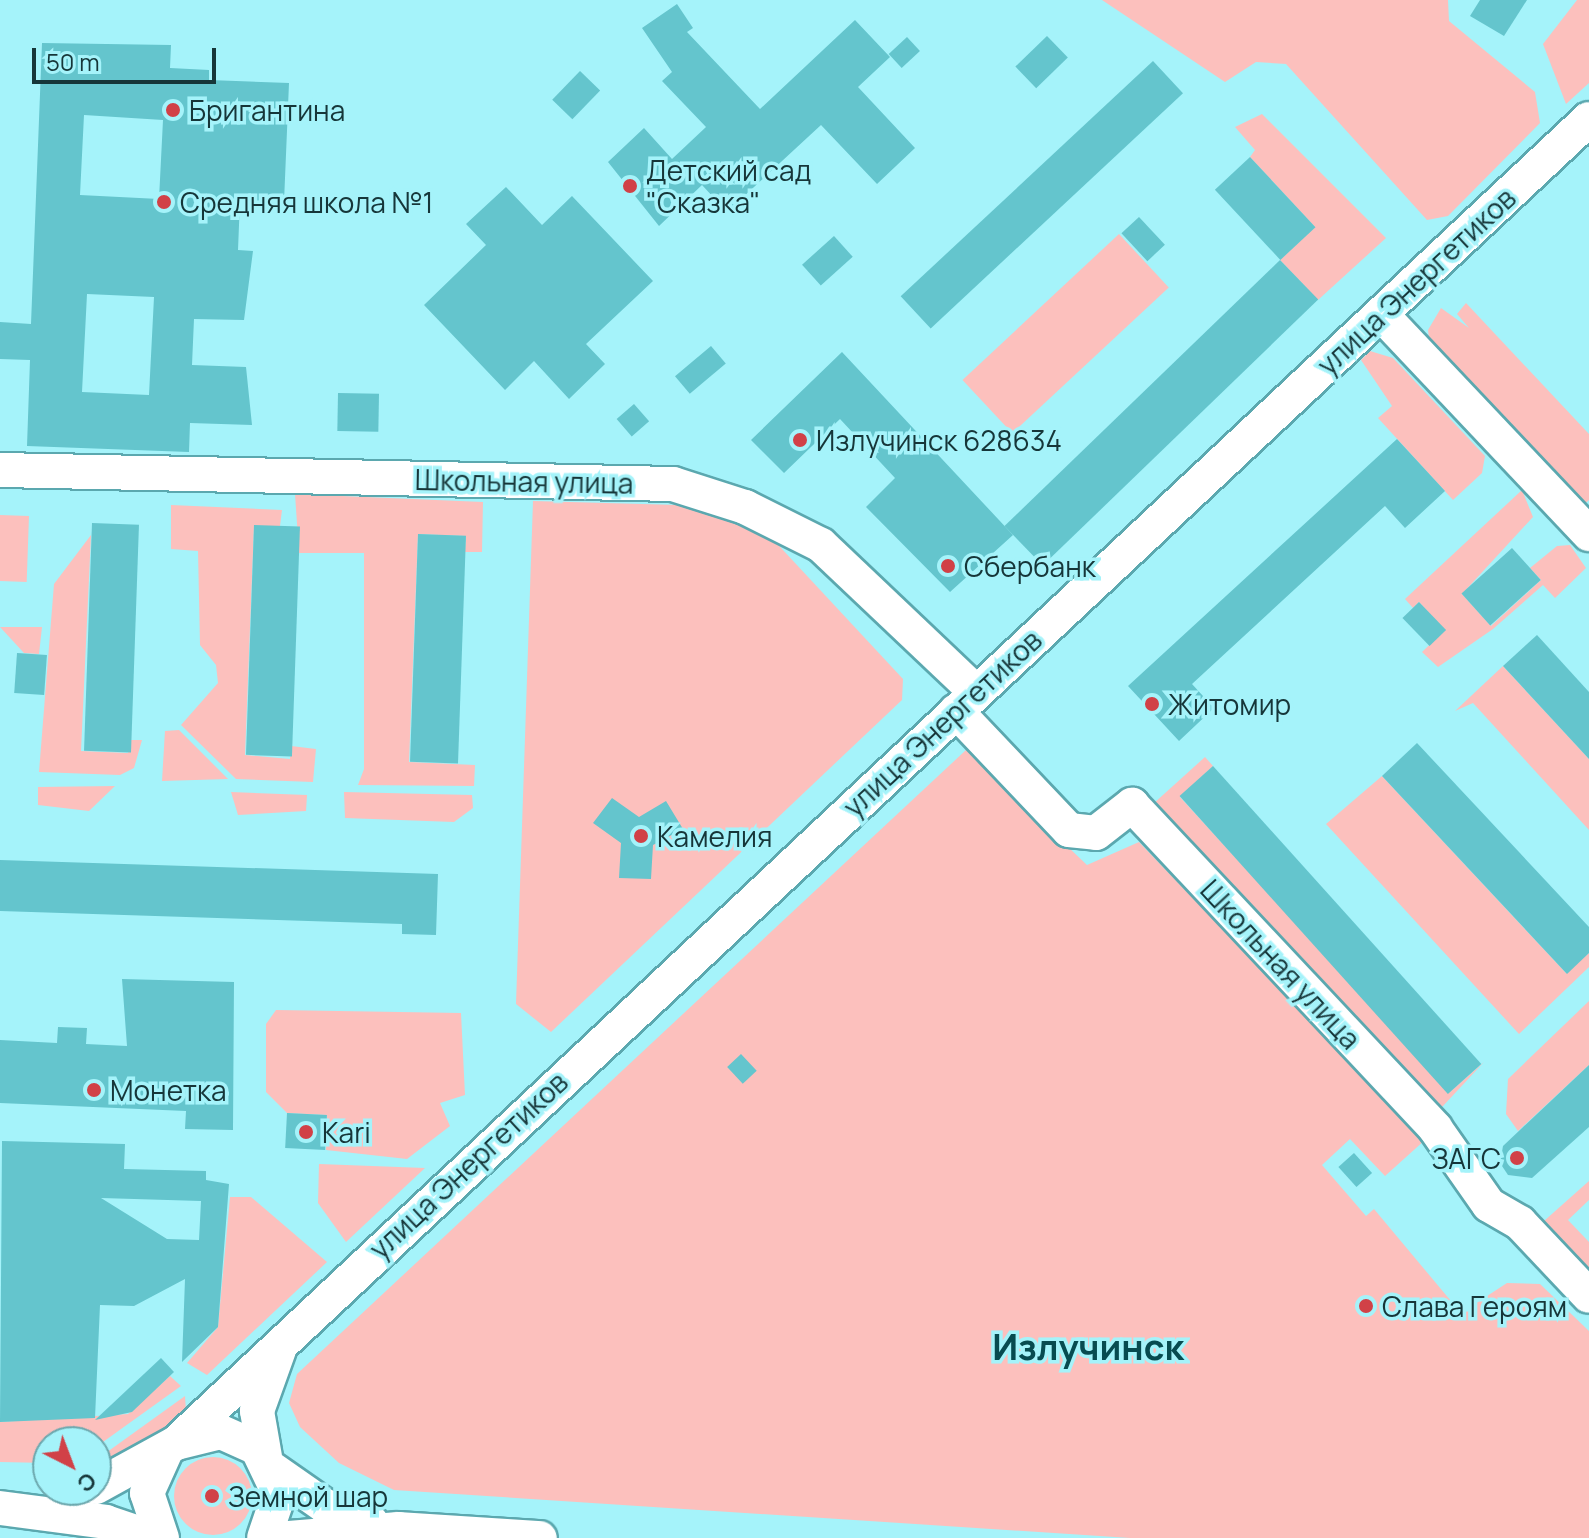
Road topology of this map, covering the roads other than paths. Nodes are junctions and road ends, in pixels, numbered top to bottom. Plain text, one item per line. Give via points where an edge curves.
1 (1589, 119) edge
2 (1381, 314) junction
3 (0, 470) edge
4 (1589, 534) edge
5 (966, 701) junction
6 (1589, 1296) edge
7 (295, 1327) junction
8 (171, 1447) junction
9 (269, 1463) junction
10 (112, 1478) edge
11 (32, 1502) edge
12 (7, 1508) edge
13 (399, 1529) junction
14 (153, 1538) edge
15 (162, 1538) edge
16 (264, 1538) edge
17 (289, 1538) edge
18 (540, 1538) edge

1 - 2 street, улица Энергетиков
2 - 4 street
2 - 5 street, улица Энергетиков
3 - 5 street, Школьная улица via 673,484 745,507 821,545
5 - 6 street, Школьная улица via 1069,830 1096,833 1132,805 1435,1128 1489,1205 1520,1223
5 - 7 street, улица Энергетиков
7 - 8 street, улица Энергетиков
7 - 9 street via 260,1395 257,1426
8 - 9 street via 221,1432
8 - 10 street
8 - 15 street via 147,1493
9 - 13 street via 325,1506
9 - 16 street via 278,1507
11 - 12 street
12 - 14 street via 106,1522
13 - 17 street
13 - 18 street

